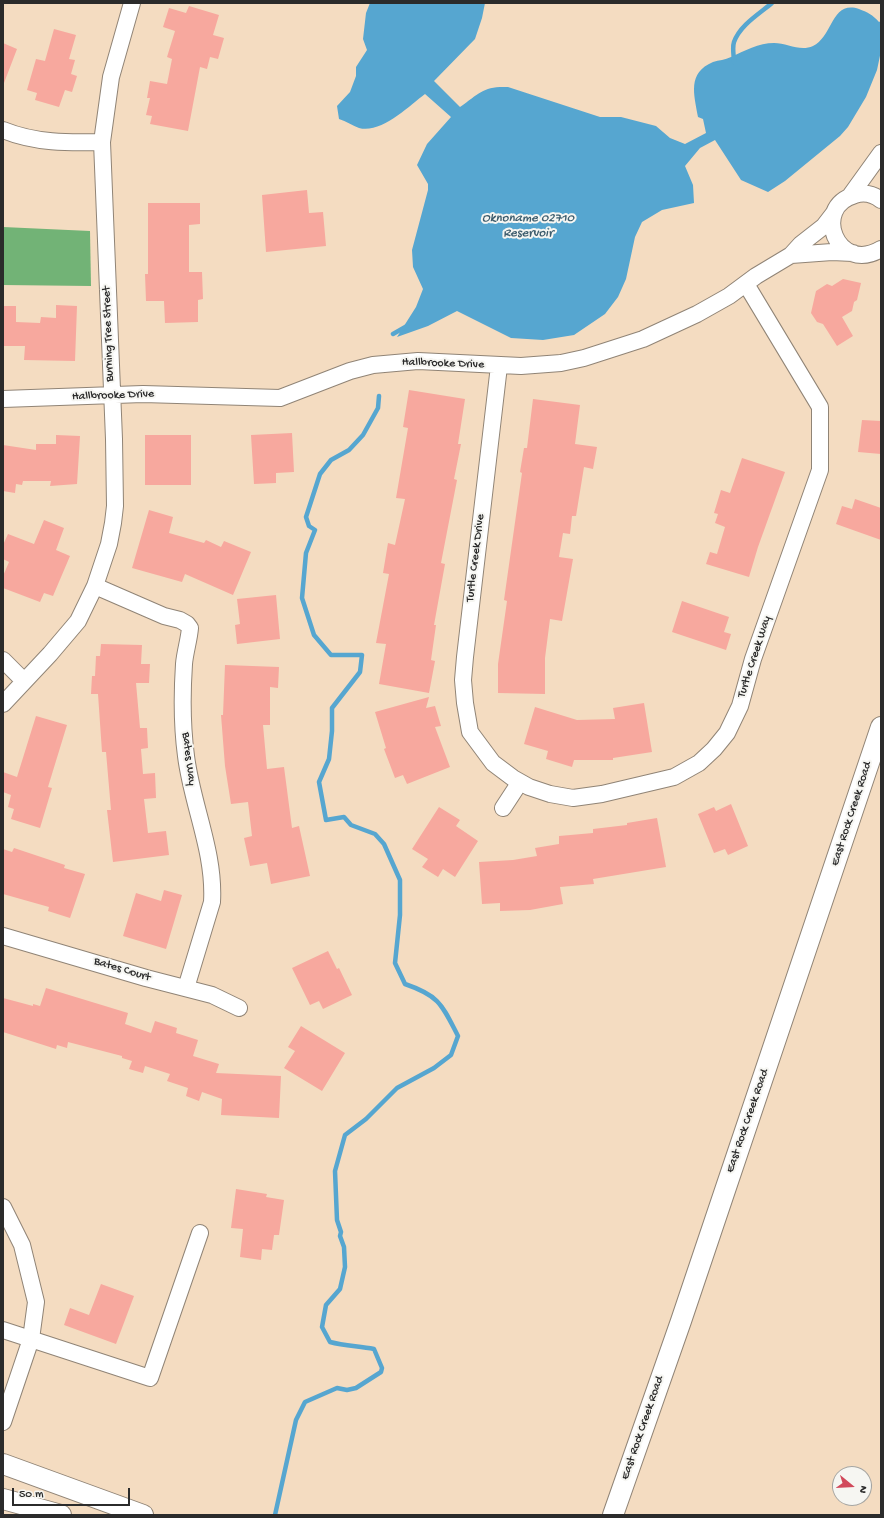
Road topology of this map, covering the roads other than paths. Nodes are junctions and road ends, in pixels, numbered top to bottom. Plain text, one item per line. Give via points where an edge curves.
1 (132, 3) edge
2 (3, 130) edge
3 (102, 142) junction
4 (881, 154) edge
5 (850, 196) junction
6 (881, 200) edge
7 (834, 213) junction
8 (881, 248) edge
9 (859, 254) junction
10 (791, 255) junction
11 (881, 260) edge
12 (746, 284) junction
13 (499, 366) junction
14 (111, 396) junction
15 (3, 399) edge
16 (95, 586) junction
17 (3, 660) edge
18 (24, 681) junction
19 (3, 704) edge
20 (881, 727) edge
21 (480, 747) joint
22 (520, 782) junction
23 (503, 808) dead end
24 (3, 936) edge
25 (186, 988) junction
26 (239, 1008) dead end
27 (3, 1207) edge
28 (200, 1233) dead end
29 (3, 1330) edge
30 (31, 1339) junction
31 (3, 1422) edge
32 (3, 1464) edge
33 (3, 1499) edge
34 (61, 1515) edge
35 (143, 1515) edge
36 (613, 1515) edge

1 - 3 street, Burning Tree Street via 111,77
2 - 3 street via 32,139 62,143
3 - 14 street, Burning Tree Street
4 - 5 street, Hallbrooke Drive
5 - 6 street via 869,194
5 - 7 street, Hallbrooke Drive via 840,203
7 - 9 street, Hallbrooke Drive via 833,231 837,241 844,248
7 - 10 street, Hallbrooke Drive via 824,226
8 - 9 street, Hallbrooke Drive
9 - 10 street, Hallbrooke Drive via 832,252
9 - 11 street, Hallbrooke Drive
10 - 12 street, Hallbrooke Drive
12 - 13 street, Hallbrooke Drive via 697,314 613,350 561,363
12 - 22 street, Turtle Creek Way via 820,407 820,470 752,659 740,706 728,733 700,763 674,777 602,794 573,798 550,794
13 - 14 street, Hallbrooke Drive via 418,361 373,365 350,371 280,398 143,394
13 - 21 street, Turtle Creek Drive via 463,680 468,725
14 - 15 street, Hallbrooke Drive
14 - 16 street, Burning Tree Street via 115,506 109,544
16 - 18 street, Burning Tree Street via 78,621
16 - 25 street, Bates Way via 164,616 180,620 190,628 184,664 186,755 206,844 213,889 212,902
17 - 18 street
18 - 19 street, Burning Tree Street
20 - 36 street, East Rock Creek Road
21 - 22 street, Turtle Creek Way via 493,763
22 - 23 street
24 - 25 street, Bates Court
25 - 26 street, Bates Court via 212,995
27 - 30 street via 22,1245 36,1302
28 - 30 street via 150,1378
29 - 30 street
30 - 31 street
32 - 35 street
33 - 34 street

